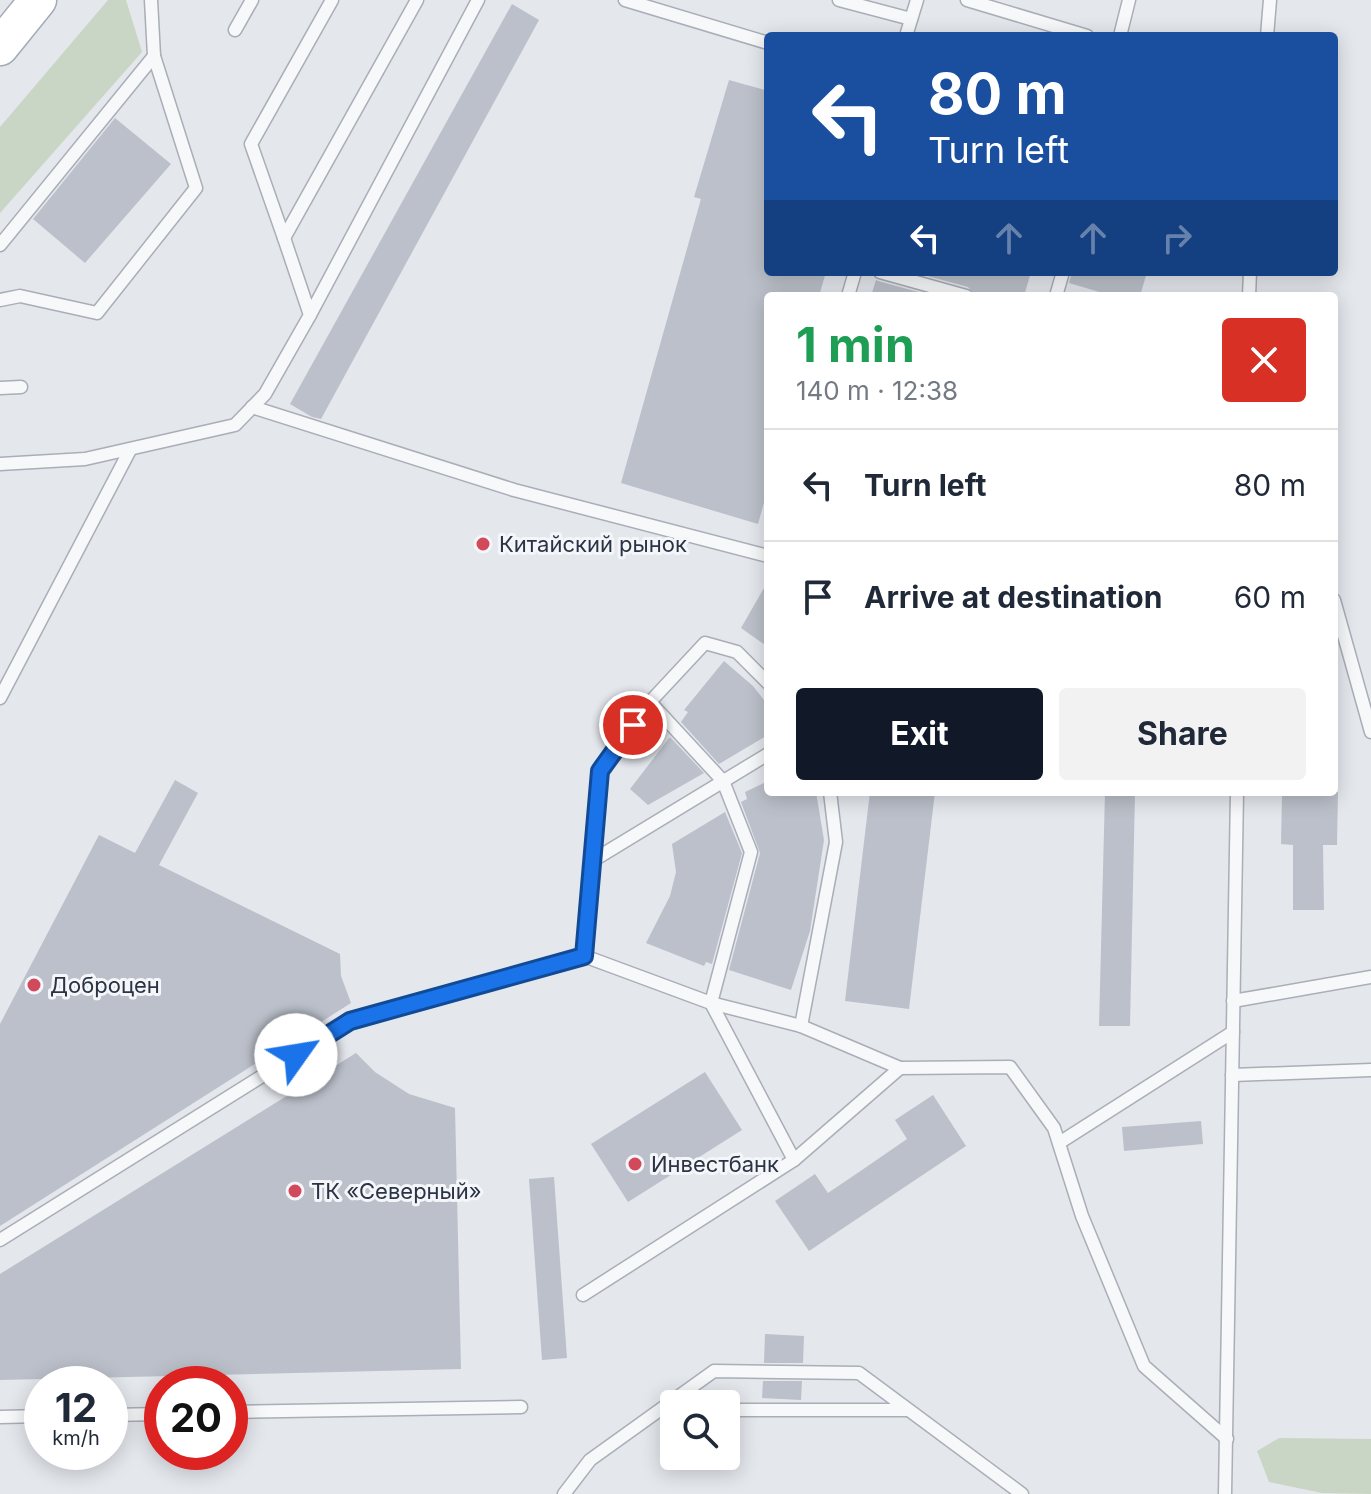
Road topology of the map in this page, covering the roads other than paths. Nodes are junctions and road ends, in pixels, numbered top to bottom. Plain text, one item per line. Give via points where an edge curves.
1 (38, 0) edge
2 (151, 0) edge
3 (252, 0) edge
4 (332, 0) edge
5 (417, 0) edge
6 (478, 0) edge
7 (625, 0) edge
8 (839, 0) edge
9 (917, 0) edge
10 (967, 0) edge
11 (1129, 0) edge
12 (1270, 0) edge
13 (911, 19) junction
14 (235, 30) dead end
15 (907, 32) edge
16 (1074, 32) edge
17 (1121, 32) edge
18 (1267, 32) edge
19 (764, 42) edge
20 (0, 47) edge
21 (154, 56) junction
22 (284, 238) junction
23 (0, 245) edge
24 (894, 276) edge
25 (952, 292) edge
26 (0, 300) edge
27 (310, 315) junction
28 (21, 387) dead end
29 (0, 388) edge
30 (252, 407) junction
31 (130, 450) junction
32 (0, 464) edge
33 (764, 555) edge
34 (1338, 614) edge
35 (764, 679) edge
36 (0, 698) edge
37 (650, 702) junction
38 (1371, 732) edge
39 (764, 756) edge
40 (723, 781) junction
41 (830, 796) edge
42 (1237, 796) edge
43 (592, 861) junction
44 (584, 956) junction
45 (1371, 977) edge
46 (1233, 1001) junction
47 (711, 1003) junction
48 (801, 1026) junction
49 (1233, 1032) junction
50 (900, 1068) junction
51 (1371, 1070) edge
52 (1232, 1075) junction
53 (1059, 1143) junction
54 (794, 1160) junction
55 (0, 1240) edge
56 (583, 1295) dead end
57 (688, 1390) edge
58 (521, 1407) dead end
59 (660, 1410) edge
60 (740, 1410) edge
61 (907, 1410) junction
62 (248, 1412) edge
63 (24, 1416) edge
64 (0, 1417) edge
65 (1227, 1439) junction
66 (564, 1494) edge
67 (1022, 1494) edge
68 (1225, 1494) edge

1 - 20 main road
2 - 21 lane
3 - 14 lane
4 - 22 lane via 251,144
5 - 22 lane
6 - 27 lane
7 - 19 lane
8 - 13 lane
9 - 13 lane
10 - 16 lane
11 - 17 lane
12 - 18 lane
13 - 15 lane
21 - 23 lane
21 - 26 lane via 196,188 97,313 20,296
22 - 27 lane
24 - 25 lane
27 - 30 lane via 265,394
28 - 29 lane
30 - 31 lane via 235,425
30 - 33 lane via 514,490
31 - 32 lane via 85,459
31 - 36 lane
34 - 38 lane
35 - 37 lane via 737,652 705,643
37 - 40 lane
37 - 43 lane via 600,771
39 - 40 lane
40 - 43 lane
40 - 47 lane via 751,852
41 - 48 lane via 836,842
42 - 46 lane
43 - 44 lane
44 - 47 lane
44 - 55 lane via 350,1021
45 - 46 lane
46 - 49 lane
47 - 48 lane
47 - 54 lane
48 - 50 lane
49 - 52 lane
49 - 53 lane
50 - 53 lane via 1010,1067
50 - 54 lane
51 - 52 lane
52 - 65 lane
53 - 65 lane via 1082,1216 1144,1366
54 - 56 lane
57 - 61 lane via 714,1371 859,1373
58 - 62 lane
59 - 66 lane via 590,1460
60 - 61 lane
61 - 67 lane
63 - 64 lane
65 - 68 lane

